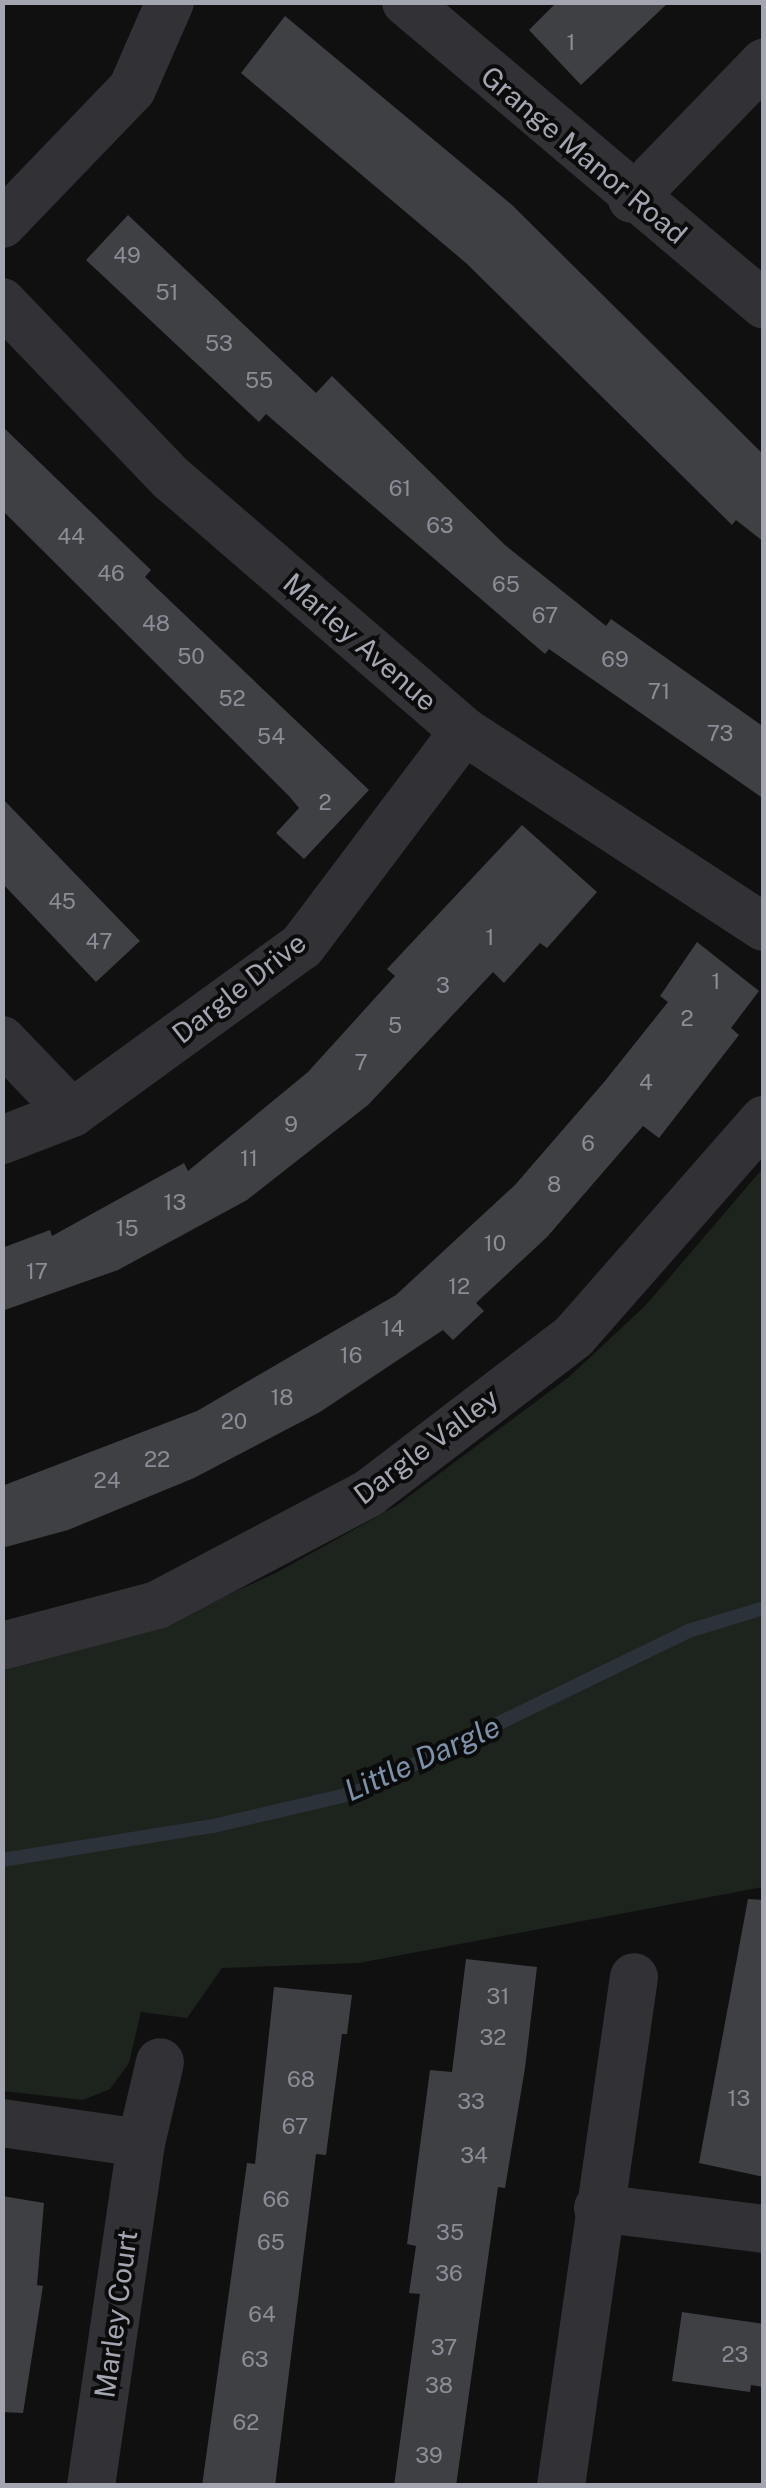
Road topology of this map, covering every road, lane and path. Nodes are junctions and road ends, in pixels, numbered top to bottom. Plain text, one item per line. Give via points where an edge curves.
1 (170, 2) edge
2 (406, 2) edge
3 (764, 63) edge
4 (632, 199) junction
5 (2, 224) edge
6 (2, 302) edge
7 (764, 304) edge
8 (464, 732) junction
9 (764, 927) edge
10 (2, 1040) edge
11 (72, 1113) junction
12 (764, 1120) edge
13 (2, 1140) edge
14 (2, 1646) edge
15 (634, 1977) dead end
16 (160, 2062) dead end
17 (2, 2123) edge
18 (141, 2143) junction
19 (598, 2208) junction
20 (764, 2229) edge
21 (92, 2486) edge
22 (560, 2486) edge

1 - 5 street via 132,89
2 - 4 street, Grange Manor Road
3 - 4 street
4 - 7 street, Grange Manor Road
6 - 8 street, Marley Avenue via 172,479
8 - 9 street, Marley Avenue
8 - 11 street, Dargle Drive via 302,946
10 - 11 street
11 - 13 street, Dargle Drive
12 - 14 street, Dargle Valley via 574,1336 369,1494 156,1605
15 - 19 street
16 - 18 street, Marley Court
17 - 18 street
18 - 21 street, Marley Court
19 - 20 street
19 - 22 street

